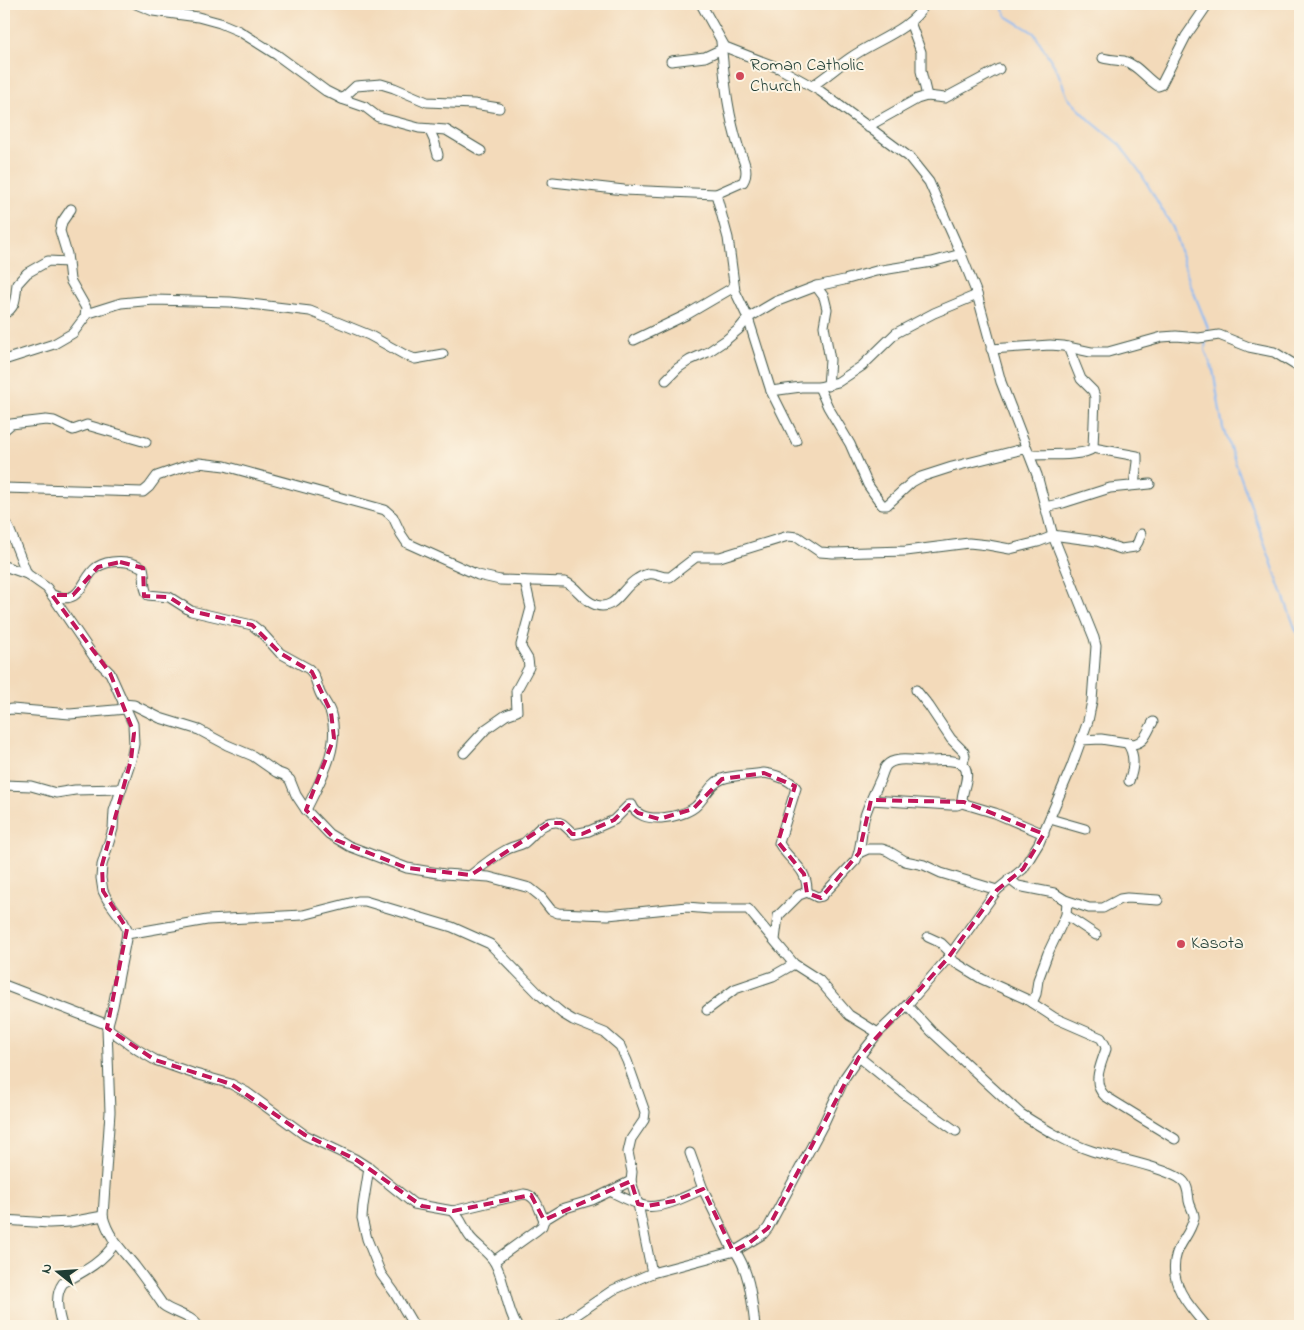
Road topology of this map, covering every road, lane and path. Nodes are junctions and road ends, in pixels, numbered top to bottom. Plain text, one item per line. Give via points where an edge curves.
1 (136, 4) edge
2 (701, 4) edge
3 (925, 4) edge
4 (1208, 4) edge
5 (910, 22) junction
6 (722, 46) junction
7 (1103, 58) dead end
8 (671, 61) dead end
9 (999, 70) dead end
10 (812, 86) junction
11 (927, 96) junction
12 (342, 99) junction
13 (499, 108) dead end
14 (866, 127) junction
15 (429, 129) junction
16 (481, 151) dead end
17 (438, 156) dead end
18 (553, 182) dead end
19 (716, 194) junction
20 (71, 209) dead end
21 (961, 254) junction
22 (68, 262) junction
23 (816, 286) junction
24 (734, 287) junction
25 (977, 295) junction
26 (4, 314) edge
27 (86, 314) junction
28 (748, 318) junction
29 (634, 340) dead end
30 (1068, 347) junction
31 (991, 349) junction
32 (443, 354) dead end
33 (4, 360) edge
34 (1300, 368) edge
35 (666, 380) dead end
36 (824, 387) junction
37 (771, 391) junction
38 (4, 430) edge
39 (796, 441) dead end
40 (146, 442) dead end
41 (1093, 448) junction
42 (1028, 452) junction
43 (1150, 484) dead end
44 (1134, 485) junction
45 (4, 488) edge
46 (1045, 507) junction
47 (4, 519) edge
48 (1141, 534) dead end
49 (1052, 535) junction
50 (4, 566) edge
51 (28, 574) junction
52 (525, 581) junction
53 (52, 595) junction
54 (916, 690) dead end
55 (124, 707) junction
56 (4, 710) edge
57 (1153, 722) dead end
58 (1081, 740) junction
59 (1127, 743) junction
60 (464, 753) dead end
61 (962, 765) junction
62 (1129, 781) dead end
63 (4, 785) edge
64 (121, 789) junction
65 (871, 800) junction
66 (964, 802) junction
67 (306, 810) junction
68 (1050, 819) junction
69 (1085, 829) dead end
70 (1044, 834) junction
71 (859, 854) junction
72 (471, 875) junction
73 (1009, 880) junction
74 (997, 890) junction
75 (807, 892) junction
76 (1158, 900) dead end
77 (1067, 901) junction
78 (1066, 915) junction
79 (127, 934) junction
80 (1096, 935) dead end
81 (928, 937) dead end
82 (775, 940) junction
83 (949, 956) junction
84 (794, 964) junction
85 (4, 985) edge
86 (1036, 992) junction
87 (1032, 1003) junction
88 (907, 1005) junction
89 (708, 1010) dead end
90 (1046, 1012) junction
91 (108, 1026) junction
92 (878, 1033) junction
93 (859, 1057) junction
94 (956, 1131) dead end
95 (1175, 1140) dead end
96 (690, 1153) dead end
97 (369, 1168) junction
98 (631, 1181) junction
99 (703, 1189) junction
100 (612, 1192) junction
101 (638, 1204) junction
102 (453, 1211) junction
103 (103, 1216) junction
104 (4, 1220) edge
105 (544, 1220) junction
106 (115, 1243) junction
107 (734, 1251) junction
108 (494, 1261) junction
109 (652, 1273) junction
110 (62, 1326) edge
111 (198, 1326) edge
112 (414, 1326) edge
113 (517, 1326) edge
114 (560, 1326) edge
115 (755, 1326) edge
116 (1206, 1326) edge

1 - 12 street via 153,12 209,19 239,31
2 - 6 street
3 - 5 street
4 - 7 street via 1186,36 1160,85 1124,61
5 - 10 street via 871,44
5 - 11 street via 921,52
6 - 8 street via 705,57
6 - 10 street via 779,68
6 - 19 street via 727,104 747,174 743,182
9 - 11 street via 945,98
10 - 14 street
11 - 14 street
12 - 13 street via 356,86 380,84 424,102
12 - 15 street via 365,107 382,119
14 - 21 street via 908,157 924,174
15 - 16 street via 446,130
15 - 17 street
18 - 19 street via 624,190
19 - 24 street via 728,238
20 - 22 street via 60,230
21 - 23 street
21 - 25 street
22 - 26 street via 50,261 27,273 17,284 14,306
22 - 27 street via 70,280 86,308
23 - 28 street via 775,302
23 - 36 street via 827,309 824,326 830,360
24 - 28 street
24 - 29 street
25 - 31 street
25 - 36 street via 896,332 862,366
27 - 32 street via 121,303 154,300 259,305 310,311 369,335 415,359
27 - 33 street via 73,333 54,344
28 - 35 street via 726,340 690,360
28 - 37 street
30 - 31 street via 1034,345
30 - 34 street via 1108,352 1162,337 1219,335 1249,347 1274,352
30 - 41 street via 1081,379 1095,397
31 - 42 street
36 - 37 street
36 - 42 street via 828,407 850,444 868,485 882,505 887,505 921,477 952,467
37 - 39 street
38 - 40 street via 11,424 50,420 73,430 88,425
41 - 42 street via 1079,453
41 - 44 street via 1137,456
42 - 46 street
43 - 44 street
44 - 46 street via 1110,488
45 - 52 street via 143,492 157,476 186,466 199,463 225,466 384,510 393,516 404,540 411,546 484,577
46 - 49 street
47 - 51 street
48 - 49 street via 1135,546 1121,549 1097,541
49 - 52 street via 1010,549 968,543 906,551 833,553 820,552 798,537 788,536 720,557 696,557 667,578 657,573 647,574 630,583 607,606 587,600 574,586 565,582
49 - 58 street via 1096,646 1090,711
50 - 51 street
51 - 53 street
52 - 60 street via 531,608 521,645 529,667 516,691 517,711 486,729
53 - 55 street via 94,657 110,673
53 - 67 street via 65,597 79,592 98,567 132,563 142,568 144,588 148,594 169,597 191,611 252,625 280,653 309,668 331,712 334,738 331,754
54 - 61 street via 964,752
55 - 56 street via 70,714
55 - 64 street via 133,724 134,744
55 - 67 street via 140,708 199,730 253,756 290,780
57 - 59 street via 1143,740
58 - 59 street
58 - 68 street
59 - 62 street via 1134,765
61 - 65 street via 944,760 893,762 885,767
61 - 66 street via 966,780 962,796
63 - 64 street via 31,786 56,793
64 - 79 street via 102,866 102,878 107,899 123,921
65 - 66 street via 950,805
65 - 71 street
66 - 70 street
67 - 72 street via 336,840 374,856 407,868
68 - 69 street
68 - 70 street
70 - 73 street via 1023,869
71 - 74 street via 868,849 882,849 906,861
71 - 75 street via 822,896
72 - 75 street via 550,823 562,823 570,832 582,834 614,820 629,805 638,814 659,819 693,809 722,779 764,773 796,788 779,843 804,874
72 - 82 street via 530,888 558,913 608,915 676,907 748,909
73 - 74 street
73 - 77 street via 1026,889 1054,893
74 - 83 street
75 - 82 street via 799,895 778,916
76 - 77 street via 1120,899 1097,909
77 - 78 street
78 - 80 street
78 - 86 street
79 - 91 street
79 - 98 street via 208,920 303,915 365,901 475,936 490,944 563,1014 605,1032 624,1052 645,1112 644,1120 629,1146
81 - 83 street via 941,943
82 - 84 street
83 - 87 street via 982,979
83 - 88 street
84 - 89 street via 773,976 735,989
84 - 92 street via 819,980 849,1015
85 - 91 street
86 - 87 street
86 - 90 street
87 - 90 street
88 - 92 street
88 - 116 street via 932,1032 1038,1125 1082,1147 1168,1173 1183,1181 1194,1214 1175,1259 1175,1275 1181,1292
90 - 95 street via 1101,1038 1106,1049 1098,1077 1100,1091
91 - 97 street via 155,1060 232,1084 305,1135
91 - 103 street via 110,1112
92 - 93 street
93 - 94 street
93 - 107 street via 845,1077 768,1228
96 - 99 street
97 - 102 street via 414,1204
97 - 112 street via 362,1206 367,1239 381,1274
98 - 100 street
98 - 101 street
99 - 101 street via 666,1204
99 - 107 street
100 - 101 street
100 - 105 street via 562,1209
101 - 109 street
102 - 105 street via 529,1194 535,1199
102 - 108 street via 469,1236
103 - 104 street via 63,1222
103 - 106 street
105 - 108 street via 542,1226
106 - 110 street via 94,1265 63,1282 58,1306
106 - 111 street via 163,1305
107 - 109 street
107 - 115 street via 741,1259 749,1283
108 - 113 street via 510,1315
109 - 114 street via 613,1290

